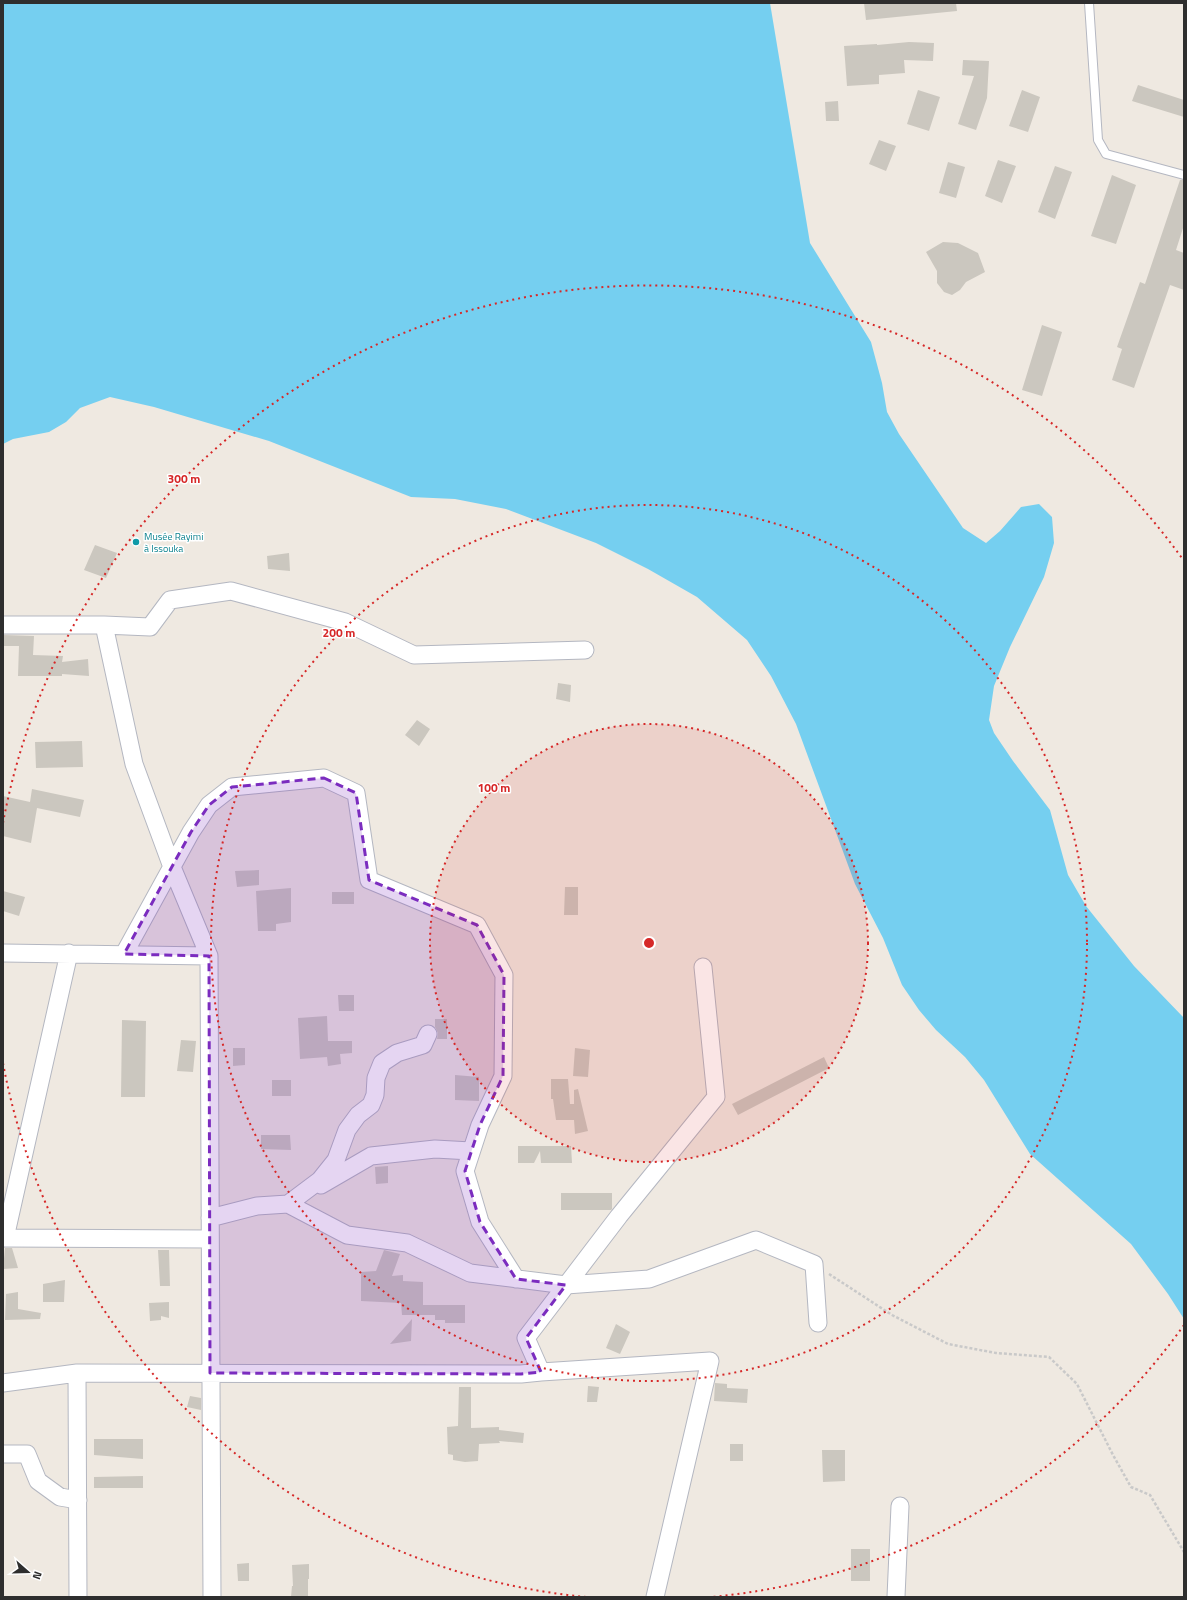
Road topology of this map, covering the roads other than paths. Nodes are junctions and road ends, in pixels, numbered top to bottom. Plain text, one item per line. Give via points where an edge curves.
1 (1089, 3) edge
2 (1184, 175) edge
3 (3, 625) edge
4 (104, 625) junction
5 (585, 650) dead end
6 (172, 867) junction
7 (3, 953) edge
8 (69, 953) junction
9 (124, 954) junction
10 (209, 956) junction
11 (703, 967) dead end
12 (428, 1034) dead end
13 (471, 1151) junction
14 (288, 1204) junction
15 (210, 1218) junction
16 (4, 1238) edge
17 (210, 1239) junction
18 (516, 1279) junction
19 (566, 1285) junction
20 (818, 1324) dead end
21 (541, 1372) junction
22 (77, 1373) junction
23 (210, 1373) junction
24 (3, 1383) edge
25 (3, 1454) edge
26 (78, 1500) junction
27 (900, 1506) dead end
28 (78, 1597) edge
29 (212, 1597) edge
30 (655, 1597) edge
31 (896, 1597) edge

1 - 2 lane via 1098,140 1106,154
3 - 4 street
4 - 5 street via 150,627 170,600 231,591 345,622 414,654
4 - 6 street via 134,764
6 - 9 street
6 - 10 street
6 - 13 street via 209,805 232,787 324,778 356,793 369,880 477,925 504,975 503,1076
7 - 8 street
8 - 9 street
8 - 16 street
9 - 10 street
10 - 15 street
11 - 19 street via 716,1097
12 - 14 street via 423,1045 397,1053 382,1063 376,1078 375,1095 371,1105 358,1115 347,1130 336,1160 320,1180
13 - 14 street via 435,1149 371,1156
13 - 18 street via 465,1171 480,1222
14 - 15 street via 257,1206
14 - 18 street via 347,1235 407,1243 470,1273
15 - 17 street
16 - 17 street
17 - 23 street
18 - 19 street
19 - 20 street via 649,1279 756,1240 814,1264
19 - 21 street via 526,1338
21 - 23 street
21 - 30 street via 710,1361
22 - 23 street
22 - 24 street
22 - 26 street
23 - 29 street
25 - 26 street via 27,1454 38,1482 60,1497
26 - 28 street
27 - 31 street

